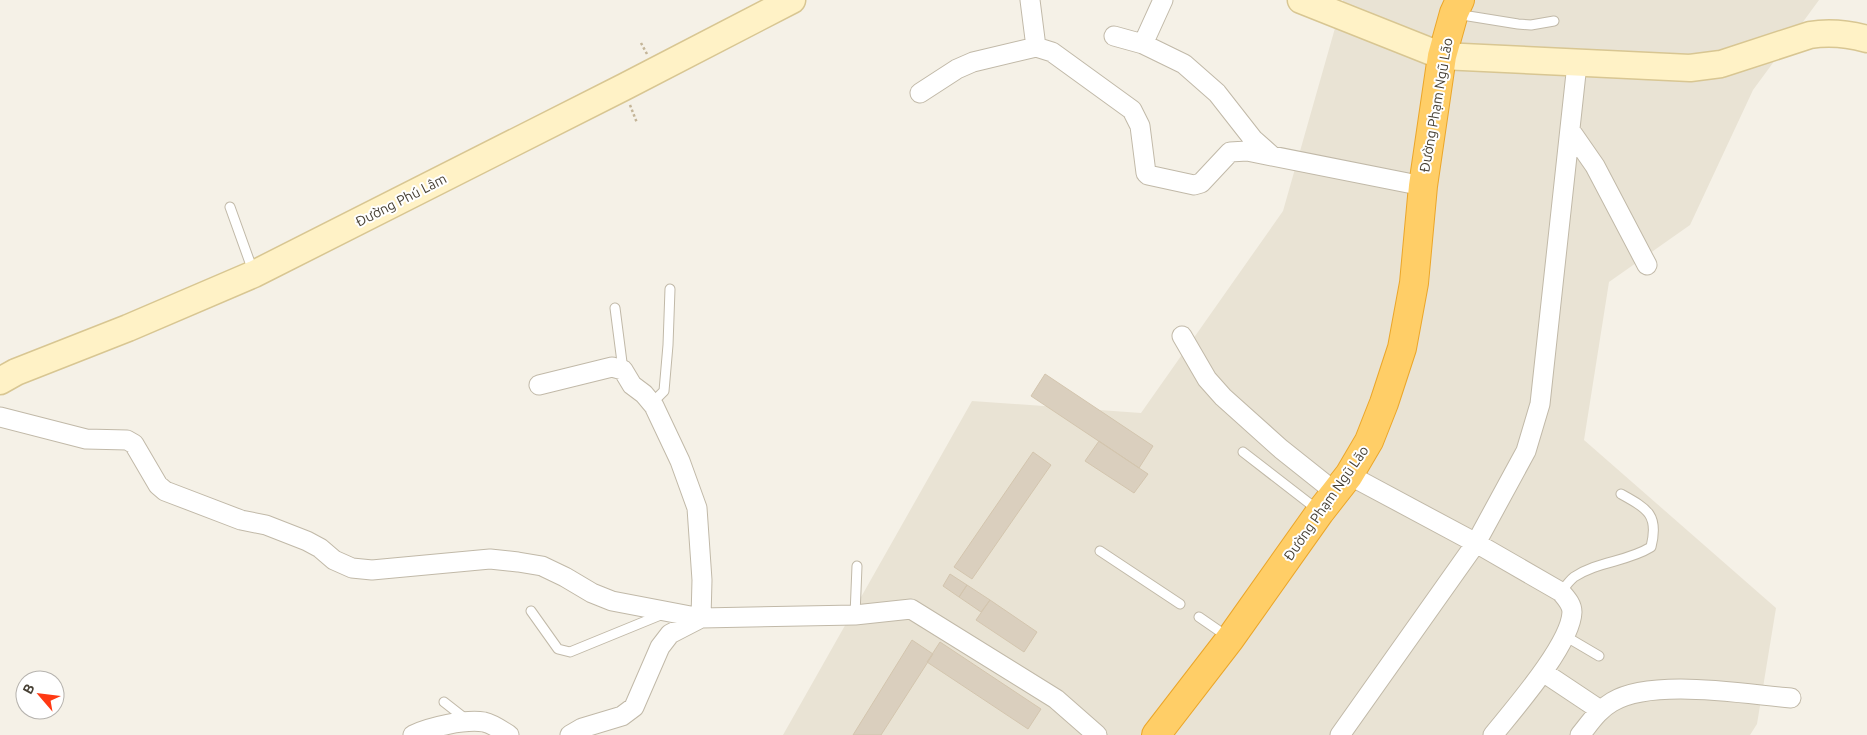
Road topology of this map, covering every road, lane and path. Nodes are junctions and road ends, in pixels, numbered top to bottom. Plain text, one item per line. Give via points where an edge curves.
1 (792, 0) edge
2 (1030, 0) edge
3 (1163, 0) edge
4 (1301, 0) edge
5 (1457, 7) edge
6 (1554, 21) dead end
7 (1114, 36) dead end
8 (1867, 39) edge
9 (1143, 44) junction
10 (1036, 47) junction
11 (1442, 56) junction
12 (1577, 64) junction
13 (920, 93) dead end
14 (1570, 130) junction
15 (1272, 156) junction
16 (1423, 186) junction
17 (230, 207) dead end
18 (1647, 265) dead end
19 (254, 274) junction
20 (670, 290) dead end
21 (615, 308) dead end
22 (1182, 336) dead end
23 (623, 370) junction
24 (0, 381) edge
25 (539, 385) dead end
26 (650, 401) junction
27 (0, 417) edge
28 (1243, 452) dead end
29 (1335, 493) junction
30 (1621, 494) dead end
31 (1476, 542) junction
32 (1100, 551) dead end
33 (857, 566) dead end
34 (1561, 592) junction
35 (1180, 604) dead end
36 (531, 612) dead end
37 (668, 612) junction
38 (856, 616) junction
39 (1199, 617) dead end
40 (701, 618) junction
41 (1565, 636) junction
42 (1230, 639) junction
43 (1599, 656) dead end
44 (1543, 672) junction
45 (1790, 698) dead end
46 (444, 702) dead end
47 (1600, 710) junction
48 (469, 722) junction
49 (413, 735) edge
50 (509, 735) edge
51 (570, 735) edge
52 (1097, 735) edge
53 (1156, 735) edge
54 (1340, 735) edge
55 (1493, 735) edge
56 (1580, 735) edge

1 - 19 main road, Đường Phú Lâm
2 - 10 street
3 - 9 street
4 - 11 main road
5 - 6 lane via 1518,24
5 - 11 highway, Đường Phạm Ngũ Lão
7 - 9 street
8 - 12 main road via 1821,33 1721,64 1690,68
9 - 15 street via 1184,64 1217,94 1253,139
10 - 13 street via 973,62
10 - 15 street via 1052,52 1132,110 1140,126 1148,175 1194,185 1201,182 1230,152 1247,151
11 - 12 main road
11 - 16 highway, Đường Phạm Ngũ Lão
12 - 14 street
14 - 18 street via 1595,166
14 - 31 street via 1540,404 1526,451
15 - 16 street
16 - 29 highway, Đường Phạm Ngũ Lão via 1414,283 1402,348 1369,441
17 - 19 lane
19 - 24 main road, Đường Phú Lâm
20 - 26 lane via 664,391
21 - 23 lane
22 - 29 street via 1206,380 1223,398
23 - 25 street via 612,367
23 - 26 street via 632,385
26 - 40 street via 680,461 697,508
27 - 37 street via 86,439 127,440 134,444 155,481 165,491 241,520 307,540 334,560 352,568 372,570 490,559 518,562 542,566 612,601
28 - 29 lane
29 - 31 street
29 - 42 highway, Đường Phạm Ngũ Lão
30 - 34 lane via 1637,503 1654,522 1651,548 1635,556 1588,569 1572,578
31 - 34 street
31 - 54 street
32 - 35 lane
33 - 38 lane
34 - 41 street via 1572,612
36 - 37 lane via 558,649 570,652
37 - 40 street
38 - 40 street
38 - 52 street via 910,609 1056,699
39 - 42 lane
40 - 51 street via 670,634 660,646 634,707 622,716
41 - 43 lane
41 - 44 street
42 - 53 highway, Đường Phạm Ngũ Lão
44 - 47 street
44 - 55 street
45 - 47 street via 1669,689 1636,691
46 - 48 lane
47 - 56 street
48 - 49 street via 429,728
48 - 50 street via 484,722

